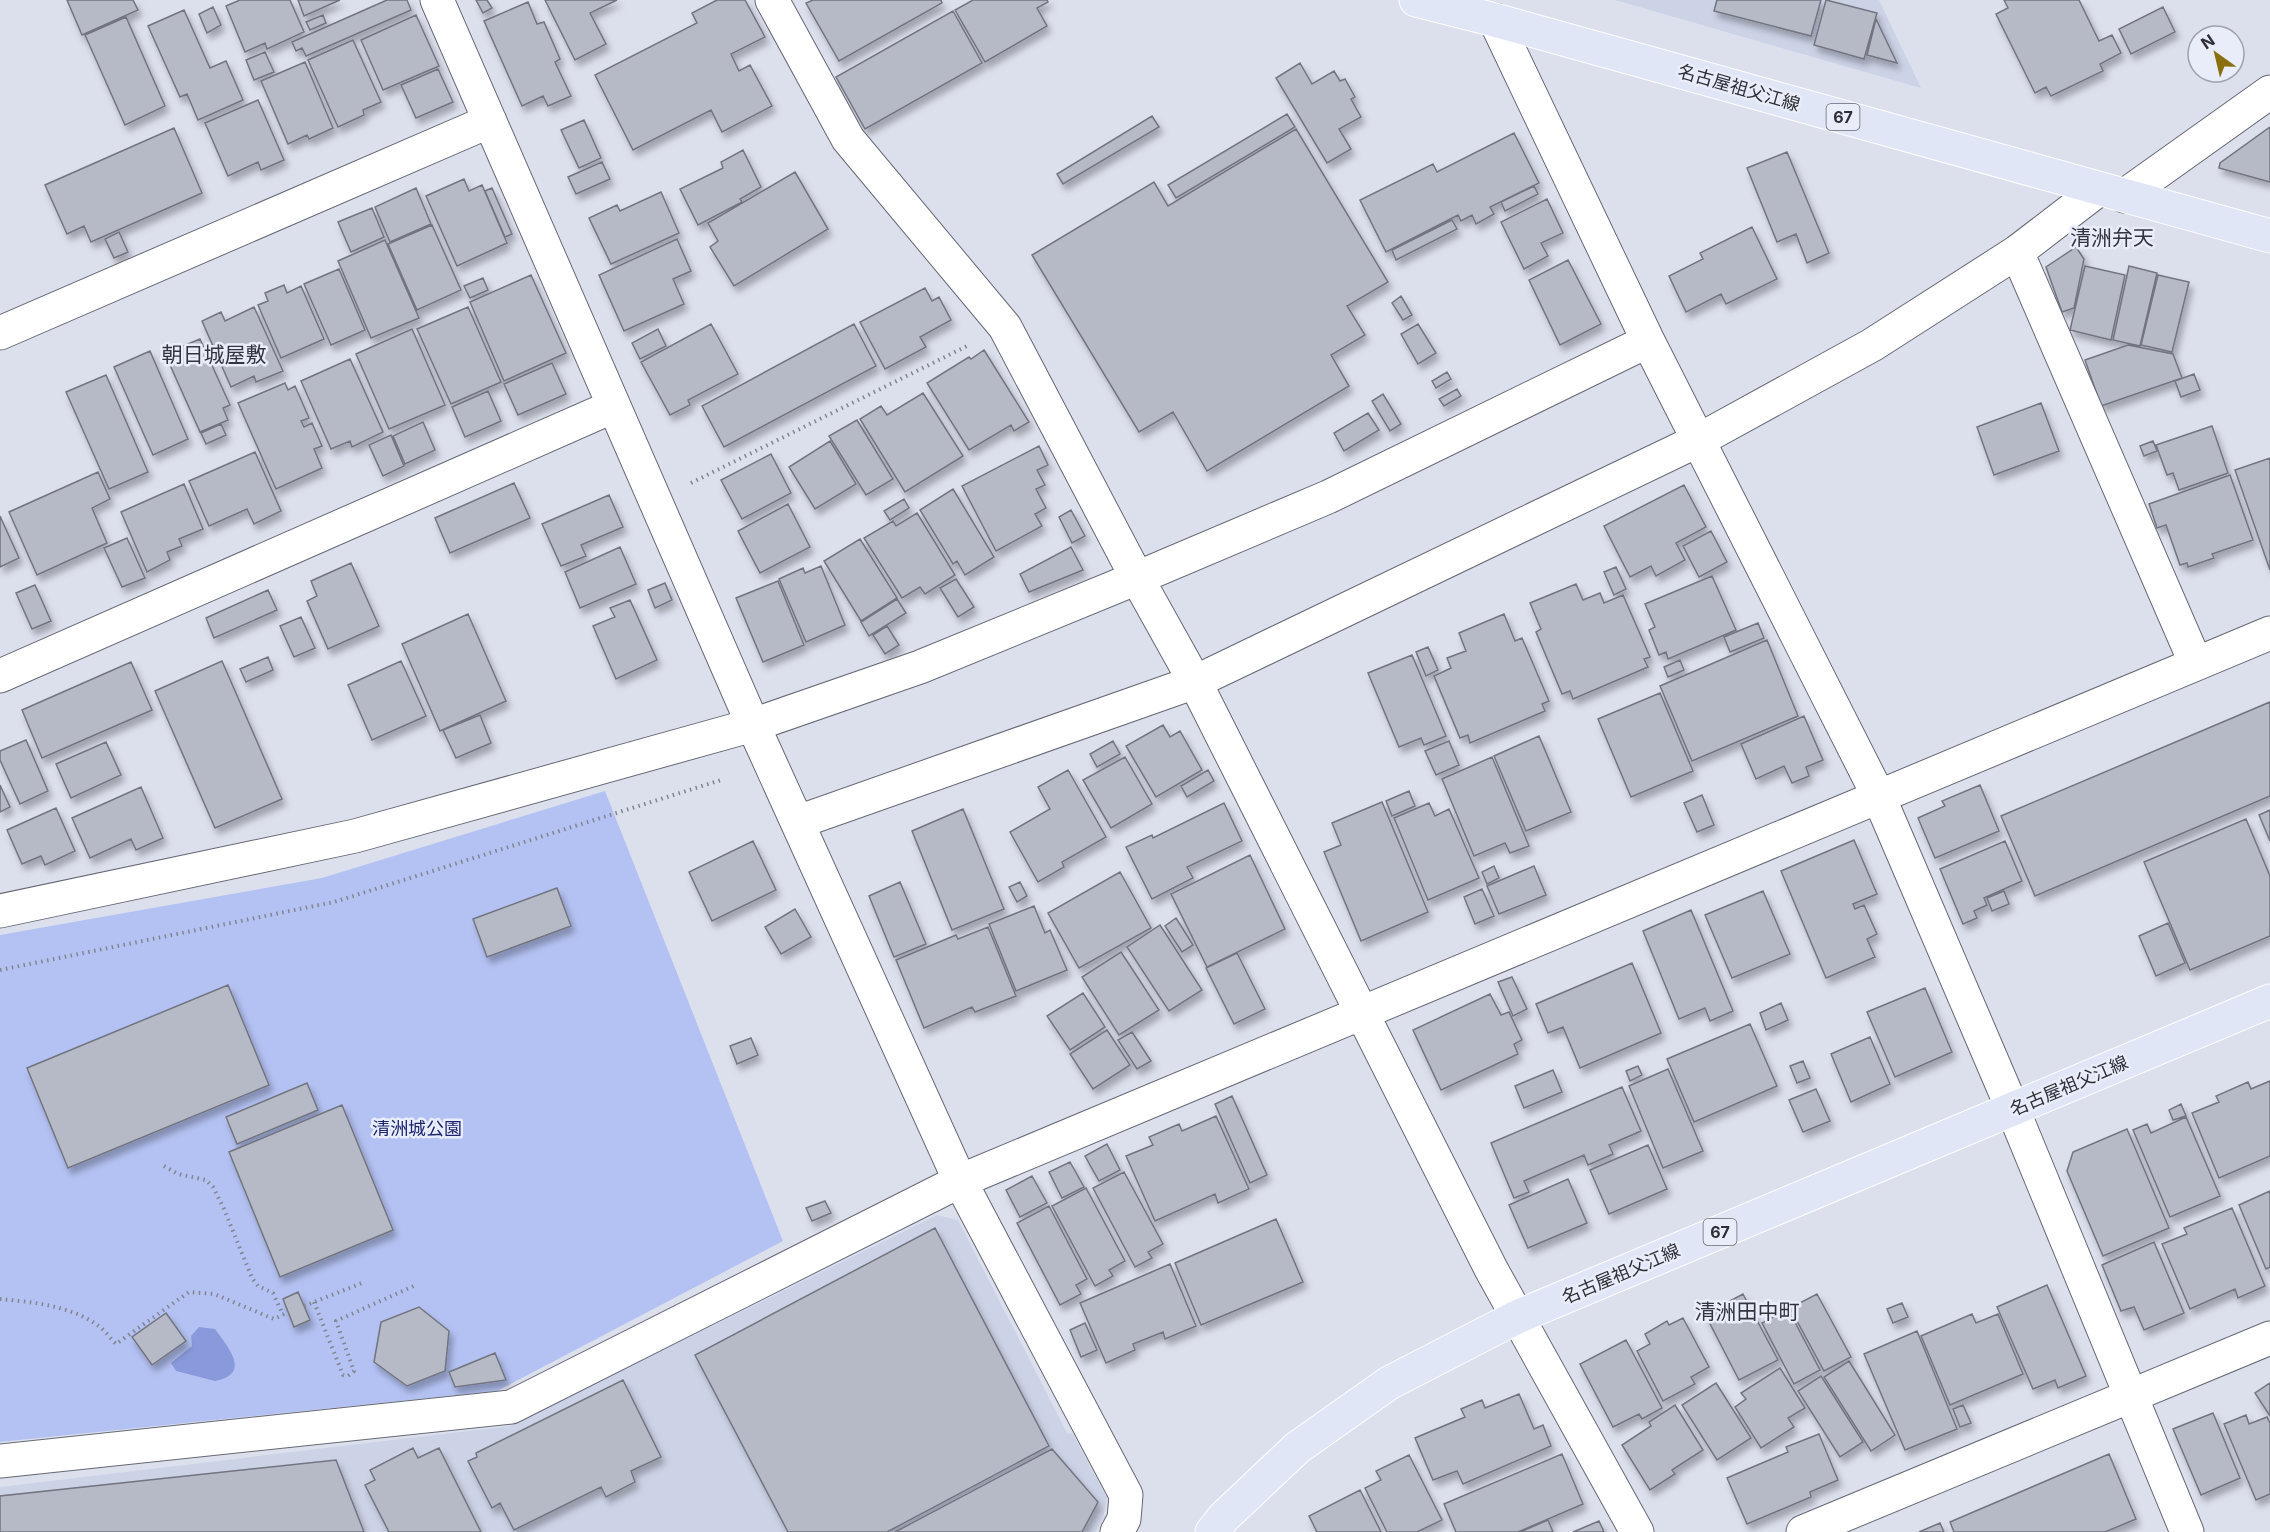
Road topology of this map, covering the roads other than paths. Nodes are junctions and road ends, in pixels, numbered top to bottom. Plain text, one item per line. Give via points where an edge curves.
1 (437, 0) edge
2 (772, 0) edge
3 (1416, 0) edge
4 (1495, 20) junction
5 (2270, 92) edge
6 (490, 121) junction
7 (2111, 193) junction
8 (2270, 236) edge
9 (2017, 252) junction
10 (0, 333) edge
11 (1648, 341) junction
12 (614, 405) junction
13 (1699, 440) junction
14 (1137, 578) junction
15 (2270, 633) edge
16 (2196, 664) junction
17 (0, 676) edge
18 (1195, 682) junction
19 (753, 725) junction
20 (1879, 797) junction
21 (798, 822) junction
22 (0, 911) edge
23 (2270, 1001) edge
24 (1362, 1013) junction
25 (2013, 1110) junction
26 (960, 1182) junction
27 (1517, 1317) junction
28 (2270, 1338) edge
29 (2131, 1396) junction
30 (0, 1461) edge
31 (1117, 1532) edge
32 (1212, 1532) edge
33 (1637, 1532) edge
34 (1803, 1532) edge
35 (2187, 1532) edge

1 - 6 street
2 - 14 street via 848,139 1005,327
3 - 4 main road, 名古屋祖父江線 / 67
4 - 7 main road, 名古屋祖父江線 / 67
4 - 11 street
5 - 7 street
6 - 10 street
6 - 12 street
7 - 8 main road, 名古屋祖父江線 / 67
7 - 9 street
9 - 13 street via 1872,345
9 - 16 street
11 - 13 street
11 - 14 street via 1328,497
12 - 17 street
12 - 19 street
13 - 18 street
13 - 20 street
14 - 18 street
14 - 19 street via 920,667
15 - 16 street
16 - 20 street
18 - 21 street
18 - 24 street
19 - 21 street
19 - 22 street via 355,836
20 - 24 street
20 - 25 street
21 - 26 street
23 - 25 main road, 名古屋祖父江線 / 67
24 - 26 street
24 - 27 street
25 - 27 main road, 名古屋祖父江線 / 67
25 - 29 street
26 - 30 street via 511,1407
26 - 31 street via 1126,1495 1124,1519
27 - 32 main road, 名古屋祖父江線 / 67 via 1389,1383 1297,1448
27 - 33 street
28 - 29 street
29 - 34 street
29 - 35 street

